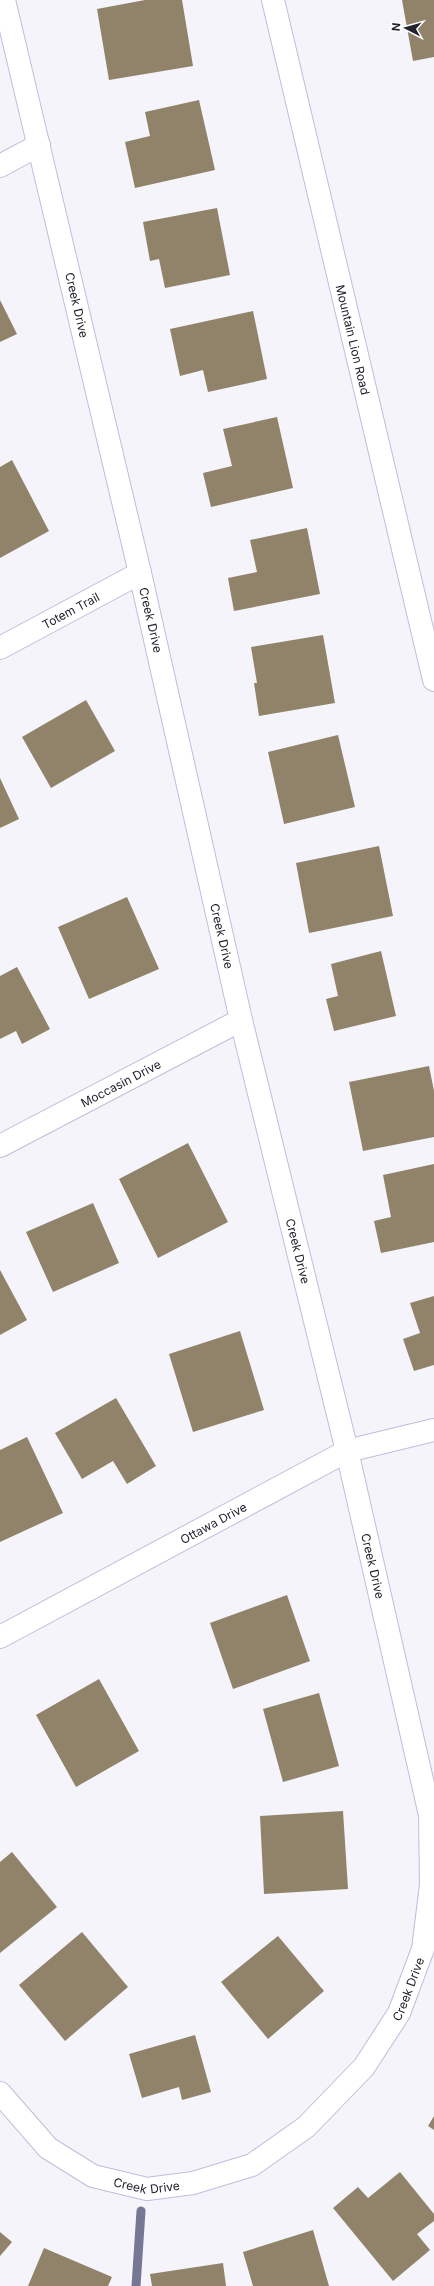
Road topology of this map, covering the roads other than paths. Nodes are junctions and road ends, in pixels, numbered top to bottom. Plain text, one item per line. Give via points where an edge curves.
1 (4, 0) edge
2 (273, 0) edge
3 (39, 145) junction
4 (0, 166) edge
5 (140, 573) junction
6 (0, 648) edge
7 (434, 680) edge
8 (241, 1020) junction
9 (0, 1146) edge
10 (434, 1430) edge
11 (347, 1452) junction
12 (0, 1637) edge
13 (0, 2093) edge

1 - 3 street, Creek Drive
2 - 7 street, Mountain Lion Road
3 - 4 street
3 - 5 street, Creek Drive
5 - 6 street, Totem Trail
5 - 8 street, Creek Drive
8 - 9 street, Moccasin Drive
8 - 11 street, Creek Drive
10 - 11 street, Ottawa Drive
11 - 12 street, Ottawa Drive
11 - 13 street, Creek Drive via 430,1815 431,1885 424,1949 399,2013 364,2067 306,2127 252,2165 193,2183 147,2189 93,2176 48,2148

